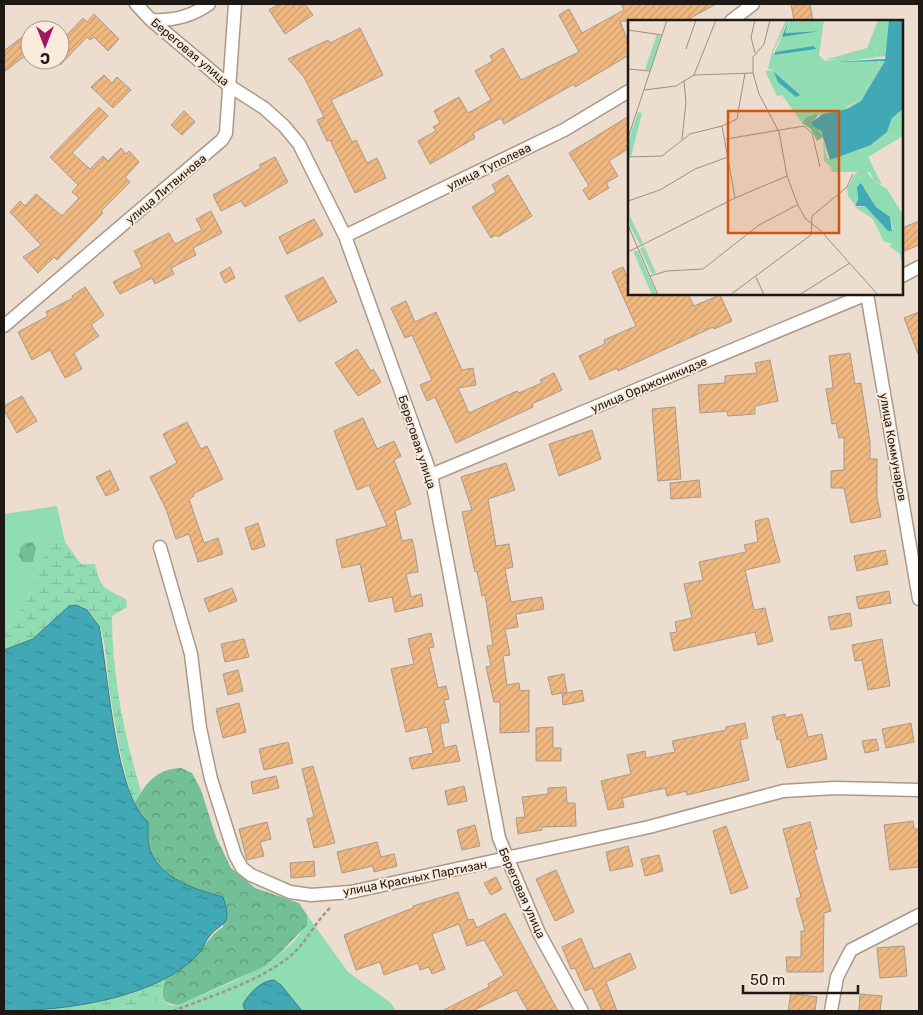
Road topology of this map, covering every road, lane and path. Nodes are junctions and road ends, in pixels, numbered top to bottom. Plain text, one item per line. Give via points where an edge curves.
1 (136, 4) edge
2 (209, 4) edge
3 (235, 4) edge
4 (753, 4) edge
5 (151, 20) junction
6 (732, 20) edge
7 (228, 85) junction
8 (628, 92) edge
9 (345, 236) junction
10 (919, 267) edge
11 (903, 275) edge
12 (865, 295) edge
13 (867, 295) edge
14 (4, 326) edge
15 (431, 475) junction
16 (160, 547) dead end
17 (919, 599) edge
18 (919, 790) edge
19 (506, 860) junction
20 (345, 893) junction
21 (919, 915) edge
22 (173, 1011) edge
23 (582, 1011) edge
24 (831, 1011) edge

1 - 5 street, Береговая улица
2 - 5 street via 169,21
3 - 7 street, улица Литвинова
4 - 6 street
5 - 7 street, Береговая улица
7 - 9 street, Береговая улица via 264,108 299,144
7 - 14 street, улица Литвинова via 226,133 217,146
8 - 9 street, улица Туполева via 539,143
9 - 15 street, Береговая улица
10 - 11 street
12 - 15 street, улица Орджоникидзе
13 - 17 street, улица Коммунаров
15 - 19 street, Береговая улица via 491,805
16 - 20 street, улица Красных Партизан via 190,654 211,779 234,855 242,868 252,875 290,892 311,895
18 - 19 street, улица Красных Партизан via 835,788 783,791 649,827
19 - 20 street, улица Красных Партизан
19 - 23 street, Береговая улица via 539,933
20 - 22 path via 289,957 266,972
21 - 24 street via 851,950 837,977

